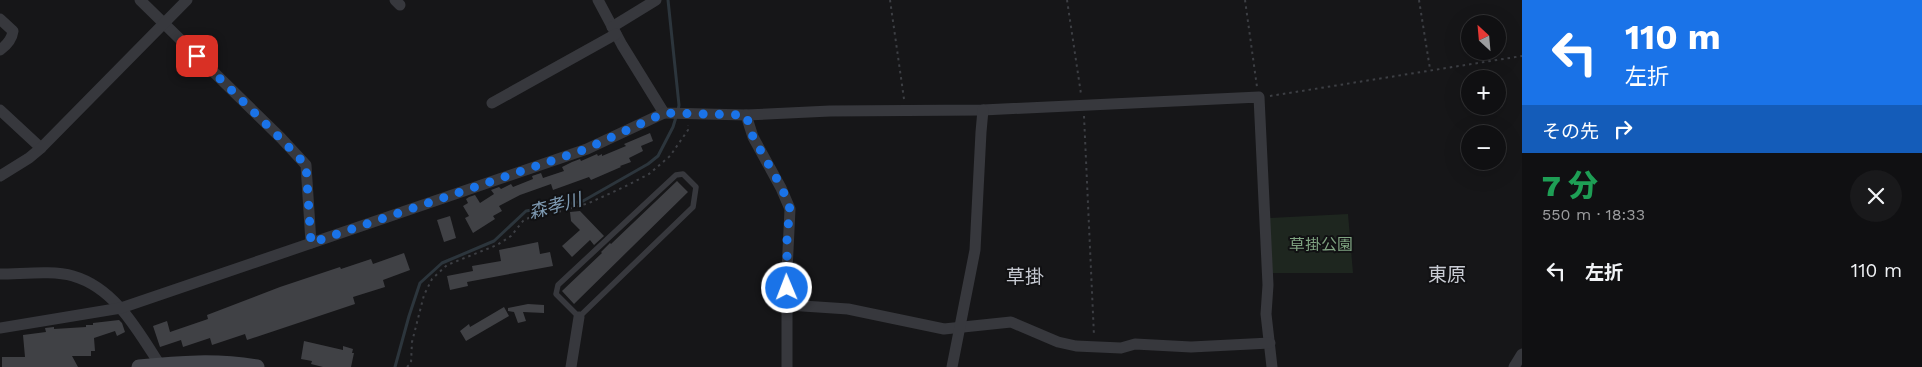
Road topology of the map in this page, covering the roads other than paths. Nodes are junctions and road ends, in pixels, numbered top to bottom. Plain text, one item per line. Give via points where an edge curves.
1 (140, 0) edge
2 (187, 0) edge
3 (598, 0) edge
4 (656, 0) edge
5 (0, 19) edge
6 (164, 23) junction
7 (614, 31) junction
8 (0, 50) edge
9 (492, 103) dead end
10 (0, 110) edge
11 (983, 110) junction
12 (667, 113) junction
13 (746, 115) junction
14 (41, 148) junction
15 (0, 176) edge
16 (311, 243) junction
17 (0, 274) edge
18 (788, 306) junction
19 (121, 308) junction
20 (579, 317) junction
21 (0, 328) edge
22 (959, 328) junction
23 (1270, 343) junction
24 (1522, 354) edge
25 (160, 365) junction
26 (227, 365) edge
27 (139, 367) edge
28 (256, 367) edge
29 (571, 367) edge
30 (787, 367) edge
31 (952, 367) edge
32 (1272, 367) edge
33 (1514, 367) edge

1 - 6 street
2 - 6 street
3 - 7 street
4 - 7 street
5 - 8 street via 12,31 6,46
6 - 14 street
6 - 16 street via 306,165
7 - 9 street
7 - 12 street
10 - 14 street
11 - 13 street
11 - 22 street via 976,242
11 - 23 street via 1259,97 1268,285 1266,314
12 - 13 street
12 - 16 street via 586,149
13 - 18 street via 753,137 790,209
14 - 15 street
16 - 19 street
17 - 19 street via 72,275 94,284
18 - 22 street via 848,309 944,329
18 - 30 street
19 - 21 street
19 - 25 street
20 - 20 lane via 693,207 696,187 683,174 676,175 558,286 556,294
20 - 29 street
22 - 23 street via 1011,322 1058,342 1095,347
22 - 31 street
23 - 32 street
24 - 33 street
25 - 26 main road
25 - 27 main road
26 - 28 main road

